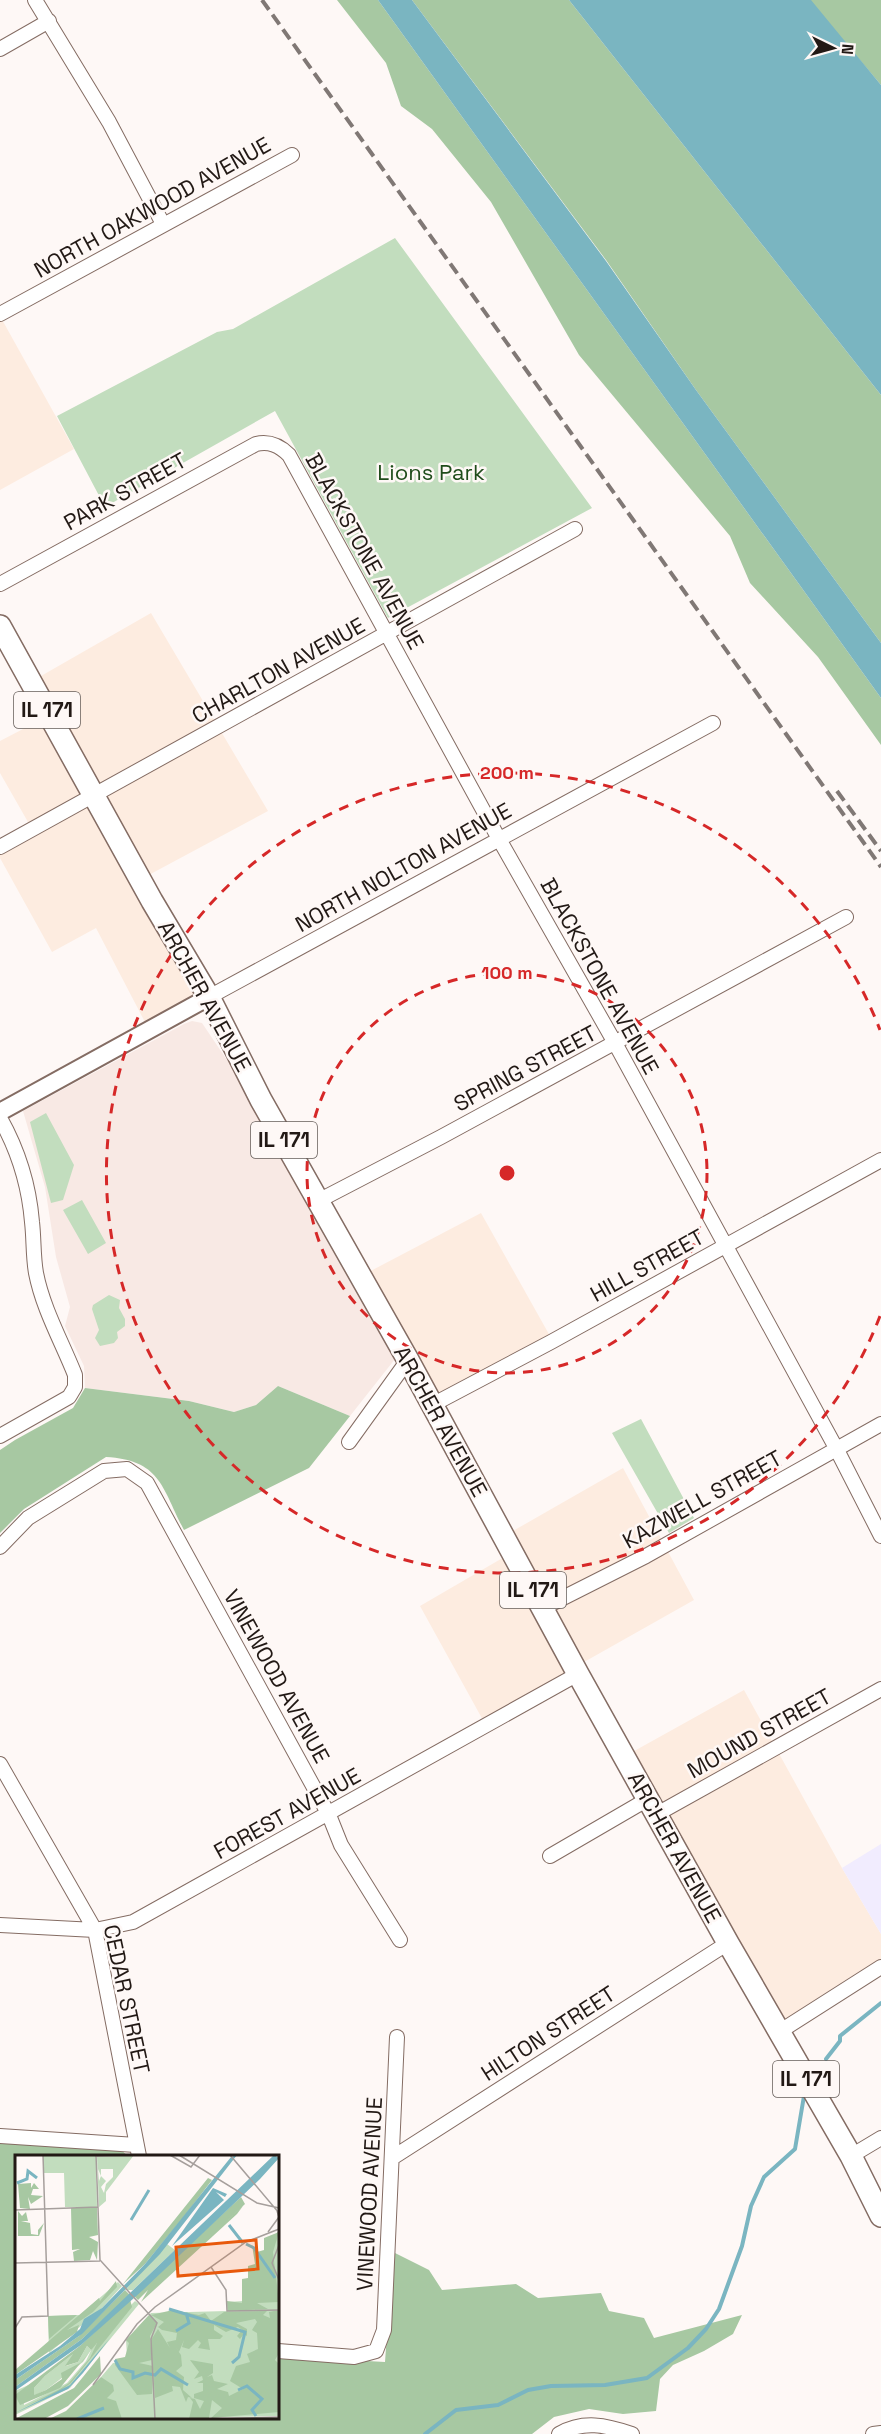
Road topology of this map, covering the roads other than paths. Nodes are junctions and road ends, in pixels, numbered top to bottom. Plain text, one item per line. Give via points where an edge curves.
1 (35, 0) edge
2 (49, 21) junction
3 (0, 49) edge
4 (292, 155) dead end
5 (163, 224) junction
6 (0, 314) edge
7 (273, 444) joint
8 (575, 529) dead end
9 (0, 584) edge
10 (0, 626) edge
11 (386, 633) junction
12 (713, 723) dead end
13 (94, 794) junction
14 (499, 838) junction
15 (0, 847) edge
16 (846, 917) dead end
17 (208, 997) junction
18 (615, 1043) junction
19 (0, 1112) edge
20 (0, 1118) edge
21 (881, 1160) edge
22 (318, 1201) junction
23 (724, 1246) junction
24 (408, 1360) junction
25 (432, 1405) junction
26 (881, 1424) edge
27 (0, 1436) edge
28 (349, 1442) dead end
29 (836, 1448) junction
30 (881, 1536) edge
31 (0, 1547) edge
32 (543, 1608) junction
33 (578, 1674) junction
34 (881, 1689) edge
35 (0, 1764) edge
36 (652, 1806) junction
37 (329, 1815) junction
38 (550, 1856) dead end
39 (0, 1925) edge
40 (95, 1930) junction
41 (400, 1940) dead end
42 (728, 1943) junction
43 (881, 1967) edge
44 (779, 2032) junction
45 (397, 2037) dead end
46 (0, 2136) edge
47 (881, 2138) edge
48 (137, 2151) edge
49 (851, 2156) junction
50 (392, 2158) junction
51 (881, 2216) edge
52 (279, 2351) edge
53 (881, 2433) edge
54 (559, 2434) edge
55 (632, 2434) edge
56 (873, 2434) edge

1 - 2 street
2 - 3 street
2 - 5 street
4 - 5 street, NORTH OAKWOOD AVENUE
5 - 6 street, NORTH OAKWOOD AVENUE
7 - 9 street, PARK STREET via 264,442 247,449
7 - 11 street, BLACKSTONE AVENUE via 288,454
8 - 11 street, CHARLTON AVENUE
10 - 13 main road, ARCHER AVENUE / IL 171
11 - 13 street, CHARLTON AVENUE
11 - 14 street, BLACKSTONE AVENUE
12 - 14 street, NORTH NOLTON AVENUE
13 - 15 street, CHARLTON AVENUE
13 - 17 main road, ARCHER AVENUE / IL 171
14 - 17 street, NORTH NOLTON AVENUE
14 - 18 street, BLACKSTONE AVENUE
16 - 18 street, SPRING STREET
17 - 19 street
17 - 22 main road, ARCHER AVENUE / IL 171
18 - 22 street, SPRING STREET
18 - 23 street, BLACKSTONE AVENUE
20 - 27 street via 19,1157 32,1219 36,1272 75,1376 75,1387 69,1397
21 - 23 street, HILL STREET
22 - 24 main road, ARCHER AVENUE / IL 171
23 - 25 street, HILL STREET
23 - 29 street, BLACKSTONE AVENUE
24 - 25 main road, ARCHER AVENUE / IL 171
24 - 28 street
25 - 32 main road, ARCHER AVENUE / IL 171
26 - 29 street, KAZWELL STREET
29 - 30 street, BLACKSTONE AVENUE
29 - 32 street, KAZWELL STREET via 646,1556
31 - 37 street, VINEWOOD AVENUE via 28,1518 104,1471 127,1470 147,1483
32 - 33 main road, ARCHER AVENUE / IL 171
33 - 36 main road, ARCHER AVENUE / IL 171
33 - 37 street, FOREST AVENUE
34 - 36 street, MOUND STREET
35 - 40 street, CEDAR STREET
36 - 38 street, MOUND STREET
36 - 42 main road, ARCHER AVENUE / IL 171
37 - 40 street, FOREST AVENUE via 133,1922
37 - 41 street, VINEWOOD AVENUE via 341,1845
39 - 40 street, FOREST AVENUE
40 - 48 street, CEDAR STREET
42 - 44 main road, ARCHER AVENUE / IL 171
42 - 50 street, HILTON STREET
43 - 44 street
44 - 49 main road, ARCHER AVENUE / IL 171
45 - 50 street, VINEWOOD AVENUE
46 - 48 street
47 - 49 street
49 - 51 main road, ARCHER AVENUE / IL 171
50 - 52 street, VINEWOOD AVENUE via 384,2330 376,2351 354,2357
53 - 56 street
54 - 55 street via 581,2424

